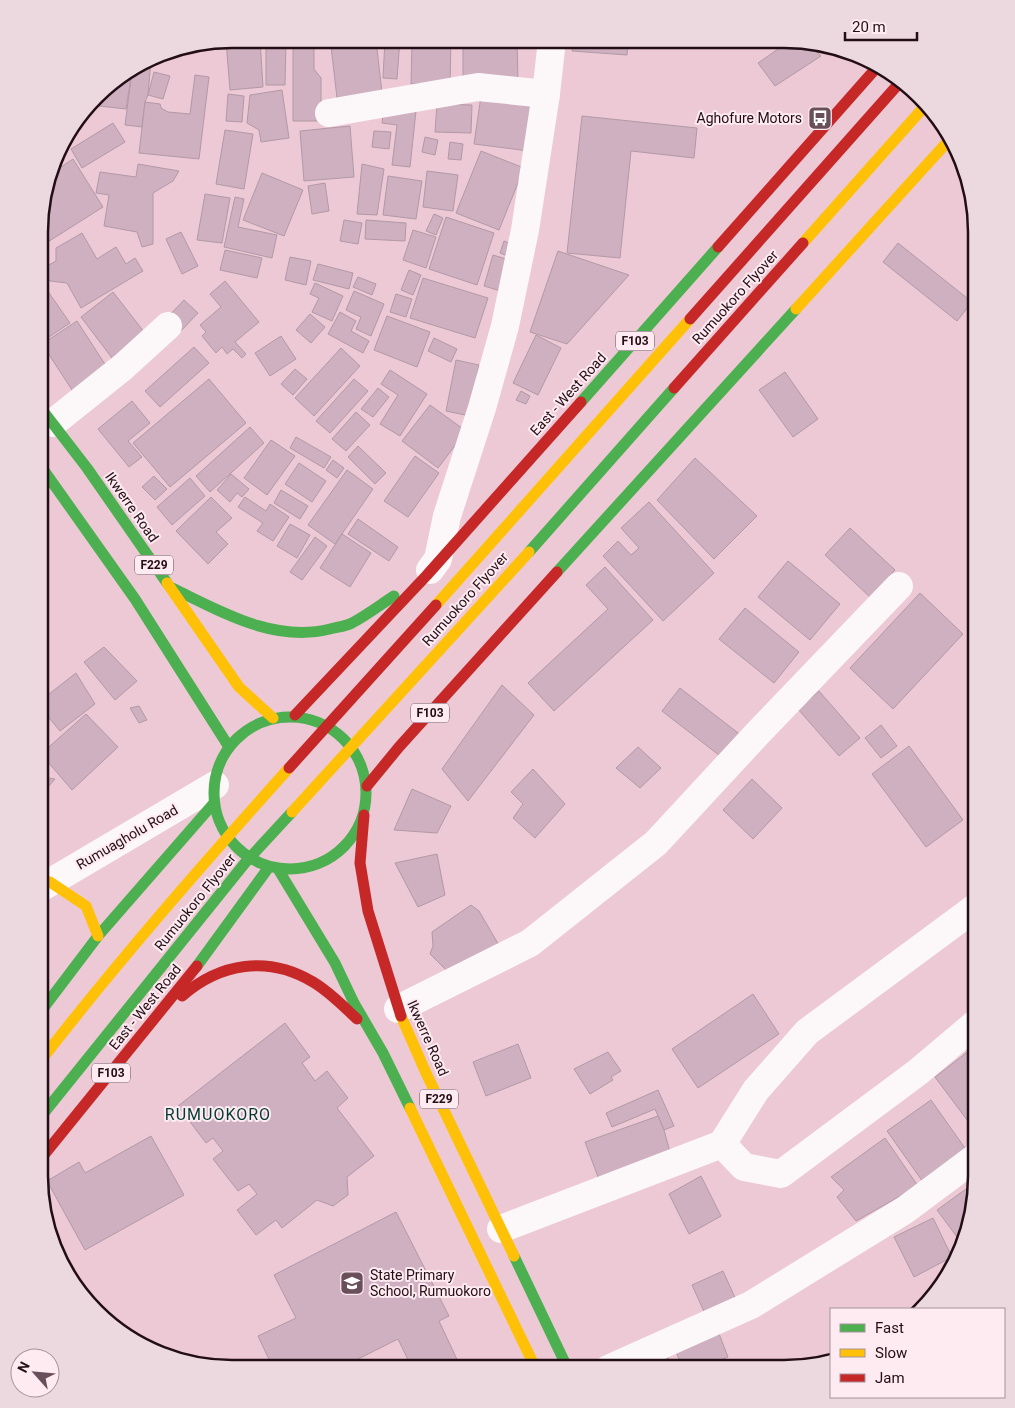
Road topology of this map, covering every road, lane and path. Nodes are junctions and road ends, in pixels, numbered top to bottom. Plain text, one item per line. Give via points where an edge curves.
1 (551, 48) edge
2 (874, 71) edge
3 (896, 86) edge
4 (546, 94) junction
5 (922, 110) edge
6 (329, 113) dead end
7 (945, 144) edge
8 (168, 326) dead end
9 (48, 414) edge
10 (48, 418) edge
11 (48, 476) edge
12 (426, 575) junction
13 (899, 586) dead end
14 (170, 587) junction
15 (295, 715) junction
16 (273, 718) junction
17 (229, 747) junction
18 (367, 786) junction
19 (214, 794) junction
20 (364, 815) junction
21 (273, 868) junction
22 (48, 883) edge
23 (48, 887) edge
24 (968, 913) edge
25 (98, 936) junction
26 (48, 1002) edge
27 (398, 1009) junction
28 (153, 1022) junction
29 (968, 1030) edge
30 (372, 1034) junction
31 (48, 1051) edge
32 (48, 1109) edge
33 (722, 1144) junction
34 (48, 1150) edge
35 (968, 1163) edge
36 (501, 1229) junction
37 (532, 1360) edge
38 (564, 1360) edge
39 (628, 1360) edge

1 - 4 street
2 - 12 main road, East - West Road / F103
3 - 31 main road, Rumuokoro Flyover via 234,829
4 - 6 street via 478,86
4 - 12 street via 525,230 505,326 438,559
5 - 32 main road, Rumuokoro Flyover via 510,573 245,863
7 - 18 main road, F103
8 - 9 street via 95,390
10 - 14 main road, Ikwerre Road / F229
11 - 17 main road, F229 via 135,600
12 - 14 main road via 351,624 319,632 290,633 262,628
12 - 15 main road, East - West Road / F103
13 - 27 street via 656,843 530,943
14 - 16 main road, Ikwerre Road / F229 via 239,687
15 - 16 main road
15 - 18 main road via 322,723 340,734 359,758
16 - 17 main road via 248,729
17 - 19 main road via 218,767
18 - 20 main road
19 - 21 main road via 218,819 232,842 248,858
19 - 22 street, Rumuagholu Road
19 - 25 main road
20 - 21 main road via 354,835 340,851 321,863 300,869
20 - 27 main road, Ikwerre Road / F229 via 360,862 368,911
21 - 28 main road, East - West Road / F103
21 - 30 main road, F229 via 335,963
23 - 25 main road via 86,906
24 - 33 street via 807,1032 756,1090
25 - 26 main road
27 - 36 main road, Ikwerre Road / F229
28 - 30 main road via 194,985 232,968 272,967 300,975 324,990
28 - 34 main road, East - West Road / F103
29 - 33 street via 918,1072 781,1174 744,1167
30 - 37 main road, F229
33 - 36 street
35 - 39 street via 905,1210 751,1305
36 - 38 main road, Ikwerre Road / F229

